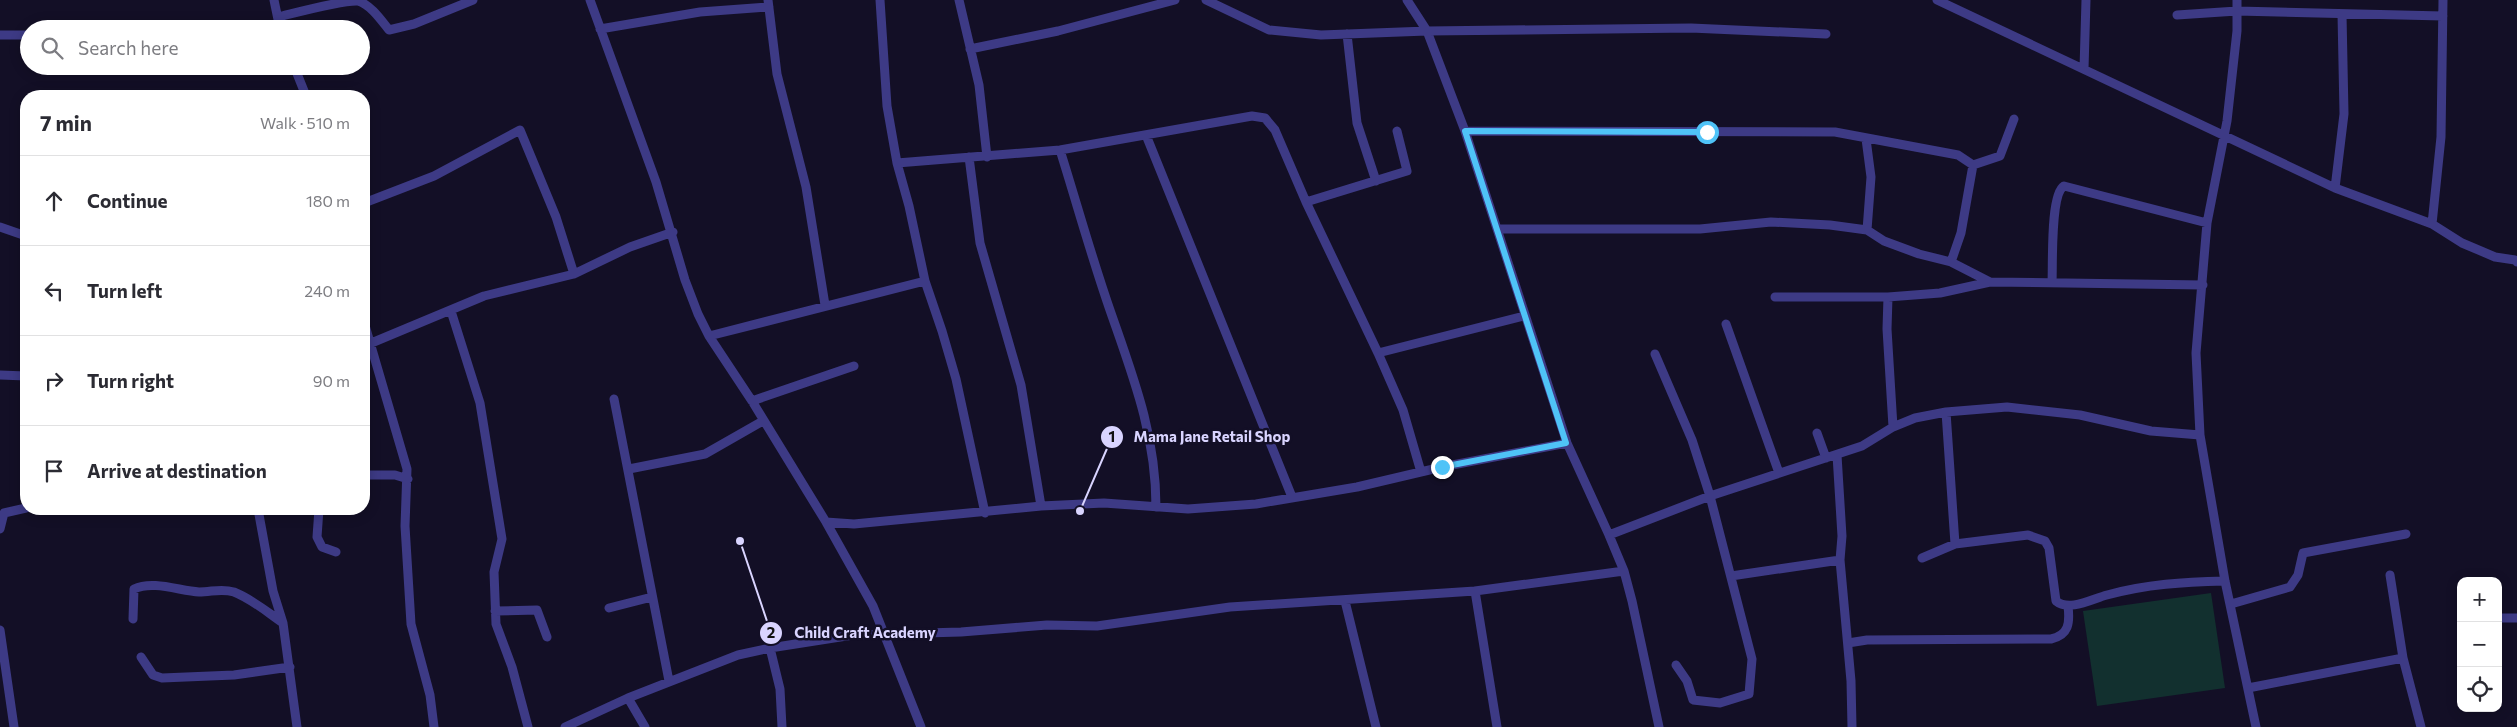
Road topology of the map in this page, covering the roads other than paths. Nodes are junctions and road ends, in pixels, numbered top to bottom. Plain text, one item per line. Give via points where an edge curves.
1 (274, 0) edge
2 (474, 0) edge
3 (590, 0) edge
4 (880, 0) edge
5 (959, 0) edge
6 (1175, 0) edge
7 (1206, 0) edge
8 (1407, 0) edge
9 (1937, 0) edge
10 (2086, 0) edge
11 (2237, 0) edge
12 (2444, 0) edge
13 (768, 3) edge
14 (449, 4) edge
15 (2237, 11) junction
16 (2342, 14) junction
17 (2177, 15) dead end
18 (2443, 16) junction
19 (278, 17) junction
20 (278, 20) edge
21 (600, 29) junction
22 (1427, 31) junction
23 (1347, 34) junction
24 (1826, 34) dead end
25 (0, 35) edge
26 (20, 35) edge
27 (970, 49) junction
28 (2084, 69) junction
29 (298, 75) edge
30 (304, 90) edge
31 (2014, 119) dead end
32 (1397, 131) dead end
33 (1465, 131) junction
34 (1146, 135) junction
35 (2224, 137) junction
36 (1866, 139) junction
37 (1060, 150) junction
38 (969, 157) junction
39 (988, 157) junction
40 (897, 163) junction
41 (1973, 165) junction
42 (1376, 181) junction
43 (2335, 188) junction
44 (370, 201) edge
45 (1306, 202) junction
46 (2207, 223) junction
47 (2432, 224) junction
48 (0, 227) edge
49 (1498, 229) junction
50 (1867, 230) junction
51 (673, 232) junction
52 (20, 234) edge
53 (1951, 262) junction
54 (2517, 262) edge
55 (574, 274) junction
56 (924, 281) junction
57 (1990, 282) junction
58 (2052, 282) junction
59 (2203, 284) junction
60 (1774, 296) dead end
61 (1888, 296) junction
62 (825, 305) junction
63 (451, 311) junction
64 (1524, 316) junction
65 (1726, 324) dead end
66 (709, 336) junction
67 (370, 344) edge
68 (1378, 353) junction
69 (1656, 354) dead end
70 (370, 363) edge
71 (854, 366) dead end
72 (0, 375) edge
73 (20, 376) edge
74 (614, 399) dead end
75 (752, 401) junction
76 (1946, 412) junction
77 (763, 421) junction
78 (1893, 427) junction
79 (1817, 434) dead end
80 (2200, 435) junction
81 (1566, 443) junction
82 (1837, 455) junction
83 (1826, 458) junction
84 (629, 469) junction
85 (1421, 472) junction
86 (1779, 473) junction
87 (370, 475) edge
88 (408, 479) junction
89 (1710, 496) junction
90 (1292, 497) junction
91 (1042, 506) junction
92 (1156, 507) junction
93 (20, 509) edge
94 (986, 513) junction
95 (259, 515) edge
96 (318, 515) edge
97 (826, 522) junction
98 (0, 529) edge
99 (2406, 534) dead end
100 (1609, 535) junction
101 (1955, 544) junction
102 (336, 552) dead end
103 (1922, 558) dead end
104 (1840, 560) junction
105 (1624, 571) junction
106 (1731, 576) junction
107 (2390, 576) dead end
108 (2225, 580) junction
109 (1475, 591) junction
110 (652, 597) junction
111 (1345, 601) junction
112 (2231, 604) junction
113 (2068, 606) junction
114 (609, 608) dead end
115 (496, 611) junction
116 (2502, 618) edge
117 (2517, 618) edge
118 (133, 619) dead end
119 (283, 623) junction
120 (0, 630) edge
121 (882, 633) junction
122 (547, 637) dead end
123 (1848, 643) junction
124 (770, 648) junction
125 (141, 656) dead end
126 (2403, 658) junction
127 (1676, 666) dead end
128 (290, 667) junction
129 (669, 681) junction
130 (2248, 688) junction
131 (4, 691) edge
132 (628, 698) junction
133 (14, 727) edge
134 (297, 727) edge
135 (434, 727) edge
136 (528, 727) edge
137 (565, 727) edge
138 (645, 727) edge
139 (782, 727) edge
140 (921, 727) edge
141 (1376, 727) edge
142 (1497, 727) edge
143 (1659, 727) edge
144 (1852, 727) edge
145 (2256, 727) edge
146 (2421, 727) edge

1 - 19 street
2 - 14 street
3 - 21 street
4 - 40 street via 887,106
5 - 27 street
6 - 27 street via 1058,31
7 - 23 street via 1270,30
8 - 22 street
9 - 28 street
10 - 28 street
11 - 15 street
12 - 18 street
13 - 21 street
13 - 62 street via 777,74 806,187
14 - 19 street via 414,24 388,30 373,11 358,1 336,2
15 - 16 street
15 - 17 street
15 - 35 street
16 - 18 street
16 - 43 street via 2344,114
18 - 47 street via 2441,137
19 - 20 street
21 - 51 street
22 - 23 street
22 - 24 street via 1691,28
22 - 33 street
23 - 42 street via 1357,122
25 - 26 street
27 - 39 street via 979,85
28 - 35 street
29 - 30 street
31 - 41 street via 2000,156
32 - 42 street via 1408,172
33 - 36 street via 1835,132
33 - 49 street
34 - 37 street
34 - 45 street via 1252,116 1266,118
34 - 90 street
35 - 43 street
35 - 46 street
36 - 41 street via 1958,155
36 - 50 street via 1871,177
37 - 39 street
37 - 92 street via 1151,439
38 - 39 street
38 - 40 street
38 - 91 street via 980,243 1021,385
40 - 56 street
41 - 53 street via 1961,233
42 - 45 street
43 - 47 street
44 - 55 street via 434,176 520,130 556,217
45 - 68 street
46 - 58 street via 2064,186 2058,192
46 - 59 street
47 - 54 street via 2462,243
48 - 52 street
49 - 50 street via 1700,228 1771,222
49 - 64 street
50 - 53 street via 1884,241
51 - 55 street via 630,247
51 - 66 street via 685,280
53 - 57 street
55 - 63 street via 484,296
56 - 62 street
56 - 94 street via 956,379
57 - 58 street
57 - 61 street via 1940,293
58 - 59 street
59 - 80 street via 2196,353
60 - 61 street
61 - 78 street
62 - 66 street
63 - 67 street
63 - 115 street via 480,403 502,539 494,572
64 - 68 street
64 - 81 street
65 - 86 street
66 - 75 street
68 - 85 street via 1403,410
69 - 89 street via 1692,440
70 - 88 street via 403,454
71 - 75 street
72 - 73 street
74 - 84 street
75 - 77 street
76 - 78 street via 1915,418
76 - 80 street via 2007,407 2080,415 2151,431
76 - 101 street
77 - 84 street via 705,454
77 - 97 street
78 - 82 street via 1862,446
79 - 83 street
80 - 108 street
81 - 85 street
81 - 100 street
82 - 83 street
82 - 104 street via 1842,536
83 - 86 street
84 - 110 street
85 - 90 street via 1357,487
86 - 89 street
87 - 88 street via 395,475
88 - 135 street via 405,526 411,624 430,695
89 - 100 street
89 - 106 street
90 - 92 street via 1256,504 1188,509
91 - 92 street via 1104,503
91 - 94 street
93 - 98 street via 4,513
94 - 97 street via 854,524
95 - 119 street via 273,591
96 - 102 street via 317,537 322,547
97 - 121 street via 873,606
99 - 112 street via 2303,553 2298,575 2290,587
100 - 105 street
101 - 103 street
101 - 113 street via 2028,535 2045,541 2049,548 2056,602
104 - 106 street
104 - 123 street
105 - 109 street
105 - 143 street
106 - 127 street via 1752,660 1749,694 1720,702 1693,700 1687,682
107 - 126 street
108 - 112 street
108 - 113 street via 2138,586
109 - 111 street
109 - 142 street
110 - 114 street
110 - 129 street
111 - 121 street via 1230,607 1097,626 1047,625 961,632
111 - 141 street
112 - 130 street
113 - 123 street via 2070,623 2067,630 2060,637 2051,639 1867,640
115 - 122 street via 537,610
115 - 136 street via 496,624
116 - 117 street
118 - 119 street via 134,589 146,586 234,592
119 - 128 street
120 - 131 street
121 - 124 street
121 - 140 street
123 - 144 street
124 - 129 street via 738,655
124 - 139 street via 780,689
125 - 128 street via 152,675 162,678 234,675
126 - 130 street
126 - 146 street
128 - 134 street
129 - 132 street
130 - 145 street
131 - 133 street
132 - 137 street
132 - 138 street

